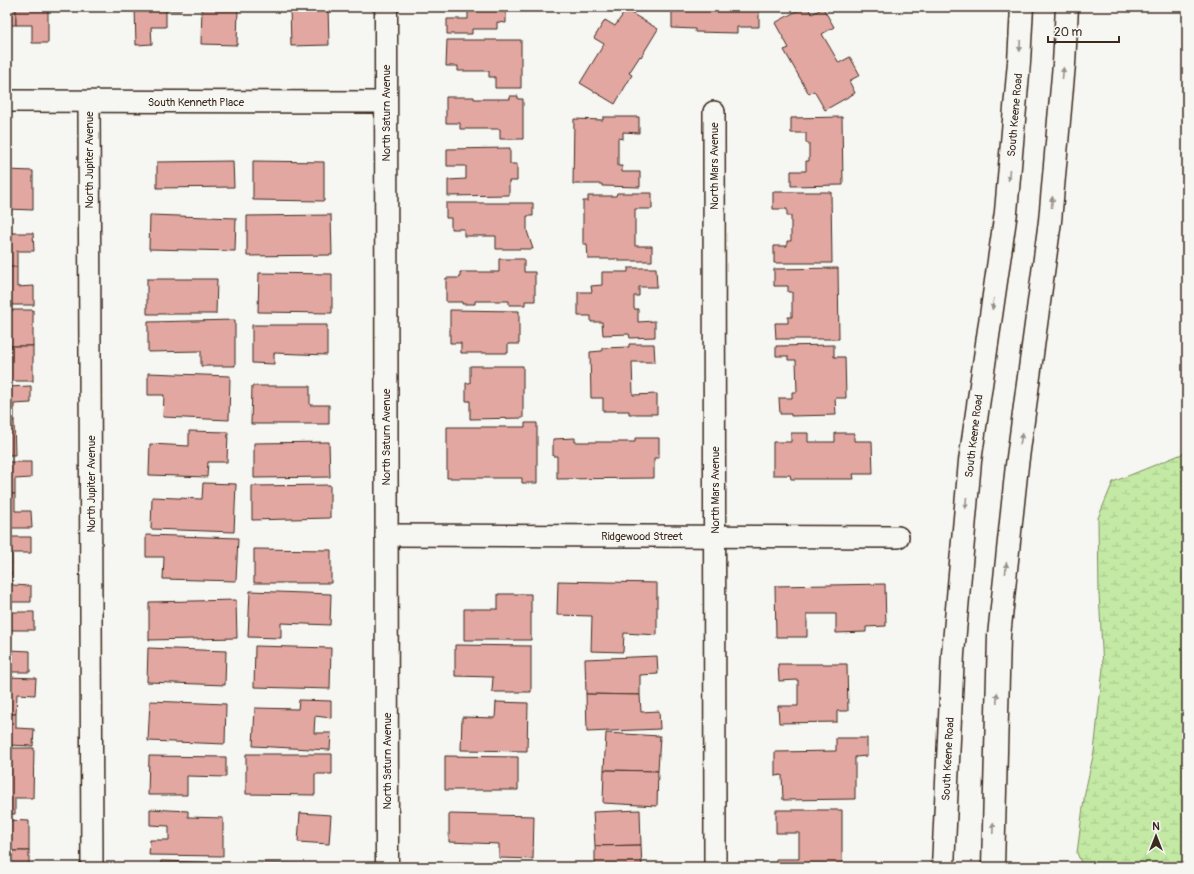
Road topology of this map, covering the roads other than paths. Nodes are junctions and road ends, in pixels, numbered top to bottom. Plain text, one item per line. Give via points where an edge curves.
1 (386, 7) edge
2 (1022, 7) edge
3 (1067, 7) edge
4 (7, 101) edge
5 (89, 102) junction
6 (386, 102) junction
7 (714, 112) dead end
8 (386, 535) junction
9 (715, 536) junction
10 (898, 537) dead end
11 (92, 867) edge
12 (387, 867) edge
13 (715, 867) edge
14 (943, 867) edge
15 (993, 867) edge

1 - 6 main road, North Saturn Avenue
2 -> 14 main road, South Keene Road via 1006,212 970,461 954,654
15 -> 3 main road via 999,636 1017,465 1050,221
4 - 5 street, South Kenneth Place
5 - 6 street, South Kenneth Place
5 - 11 street, North Jupiter Avenue
6 - 8 main road, North Saturn Avenue
7 - 9 street, North Mars Avenue
8 - 9 street, Ridgewood Street
8 - 12 main road, North Saturn Avenue
9 - 10 street, Ridgewood Street
9 - 13 street, North Mars Avenue

